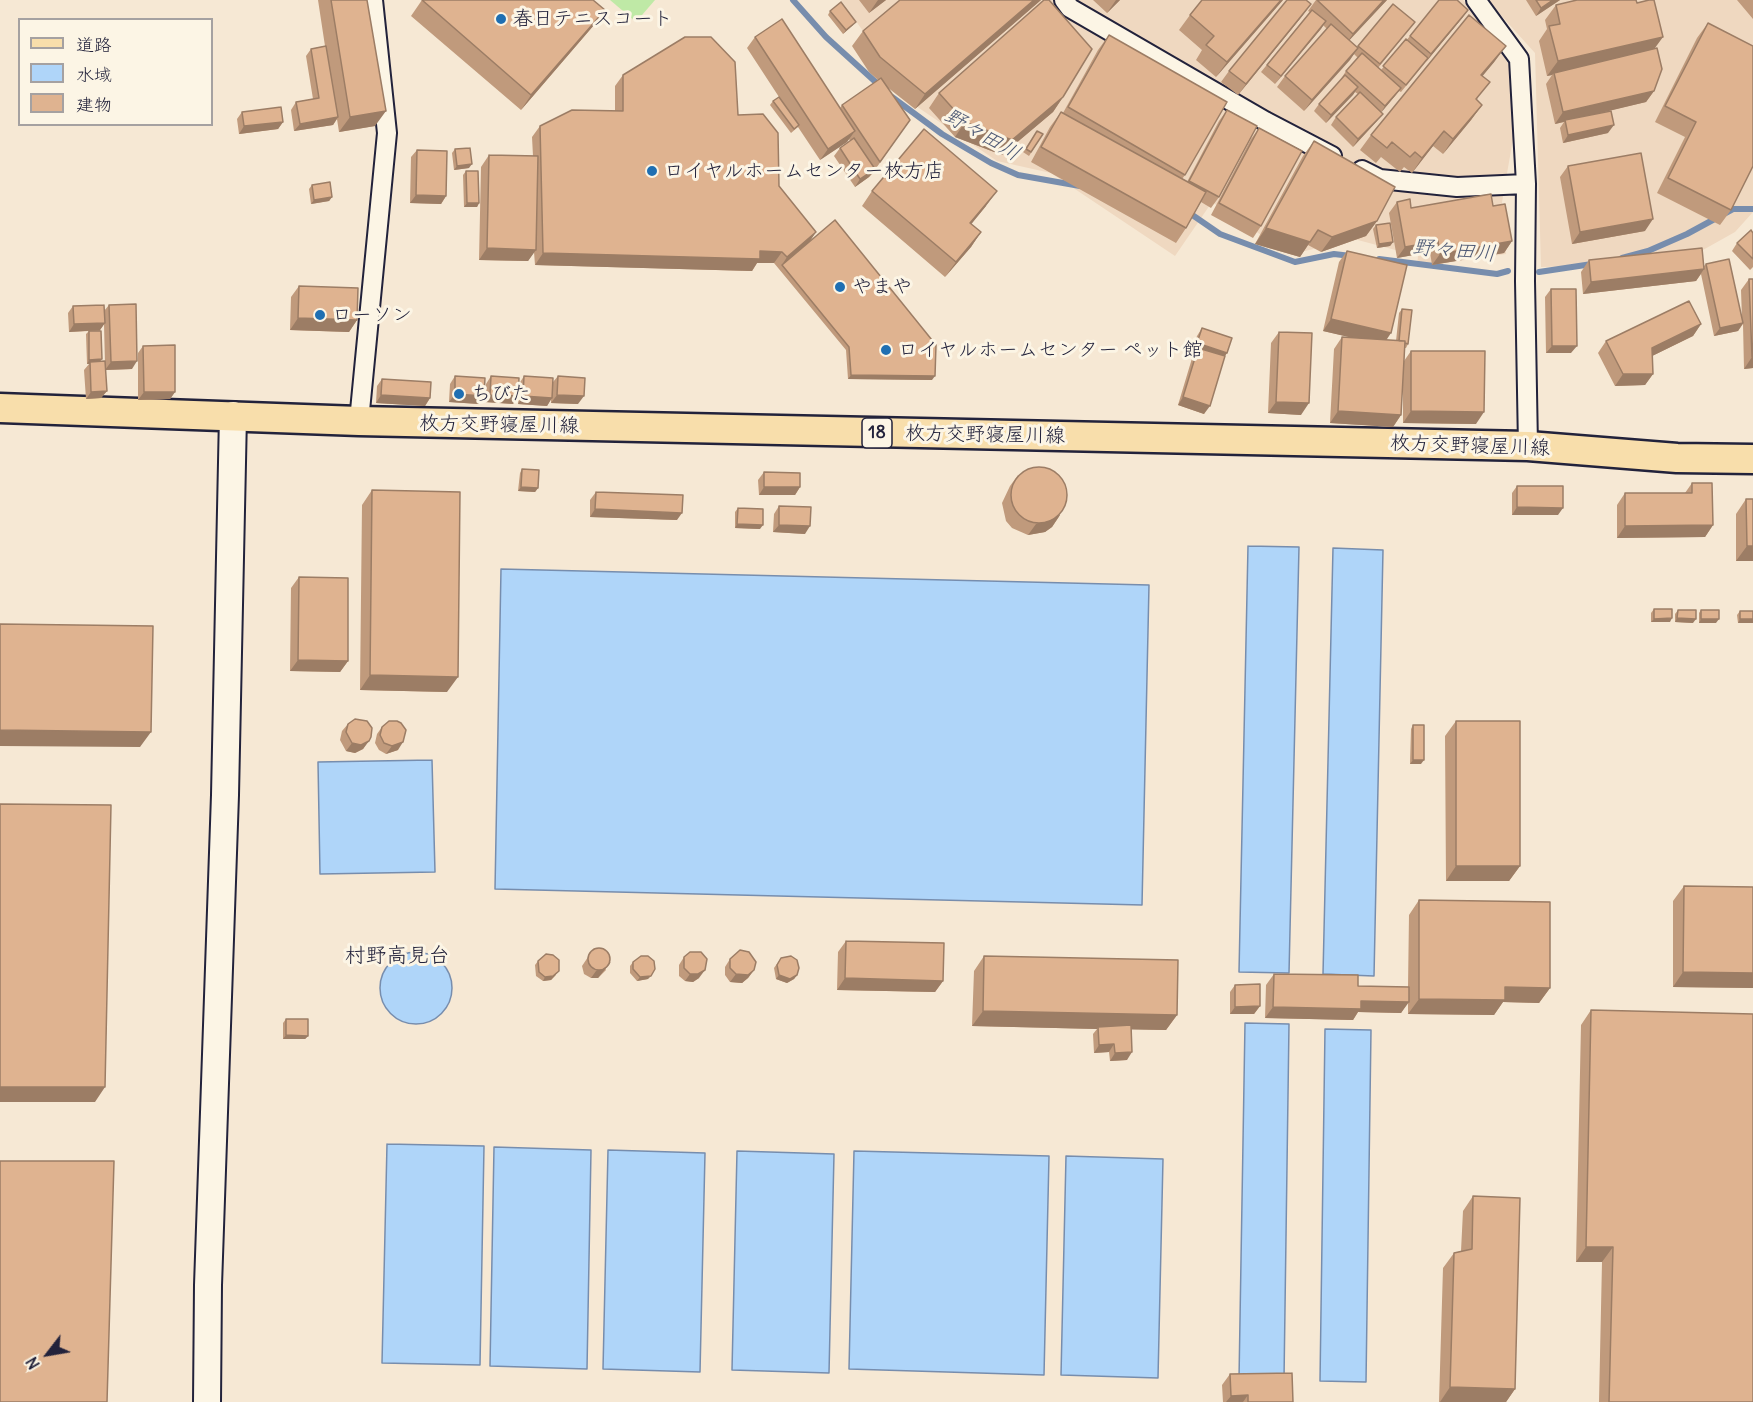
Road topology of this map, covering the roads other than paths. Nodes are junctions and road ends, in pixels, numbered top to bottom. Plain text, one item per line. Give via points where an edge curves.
1 (373, 0) edge
2 (1065, 0) edge
3 (1476, 0) edge
4 (1526, 184) junction
5 (0, 408) edge
6 (233, 415) junction
7 (359, 421) junction
8 (1528, 447) junction
9 (1753, 459) edge
10 (207, 1402) edge

1 - 7 street via 387,133
2 - 4 street via 1070,8 1265,121 1380,179 1457,187
3 - 4 street via 1519,58
4 - 8 street
5 - 6 main road, 枚方交野寝屋川線 / 18
6 - 7 main road, 枚方交野寝屋川線 / 18
6 - 10 street
7 - 8 main road, 枚方交野寝屋川線 / 18
8 - 9 main road, 枚方交野寝屋川線 / 18 via 1677,458

